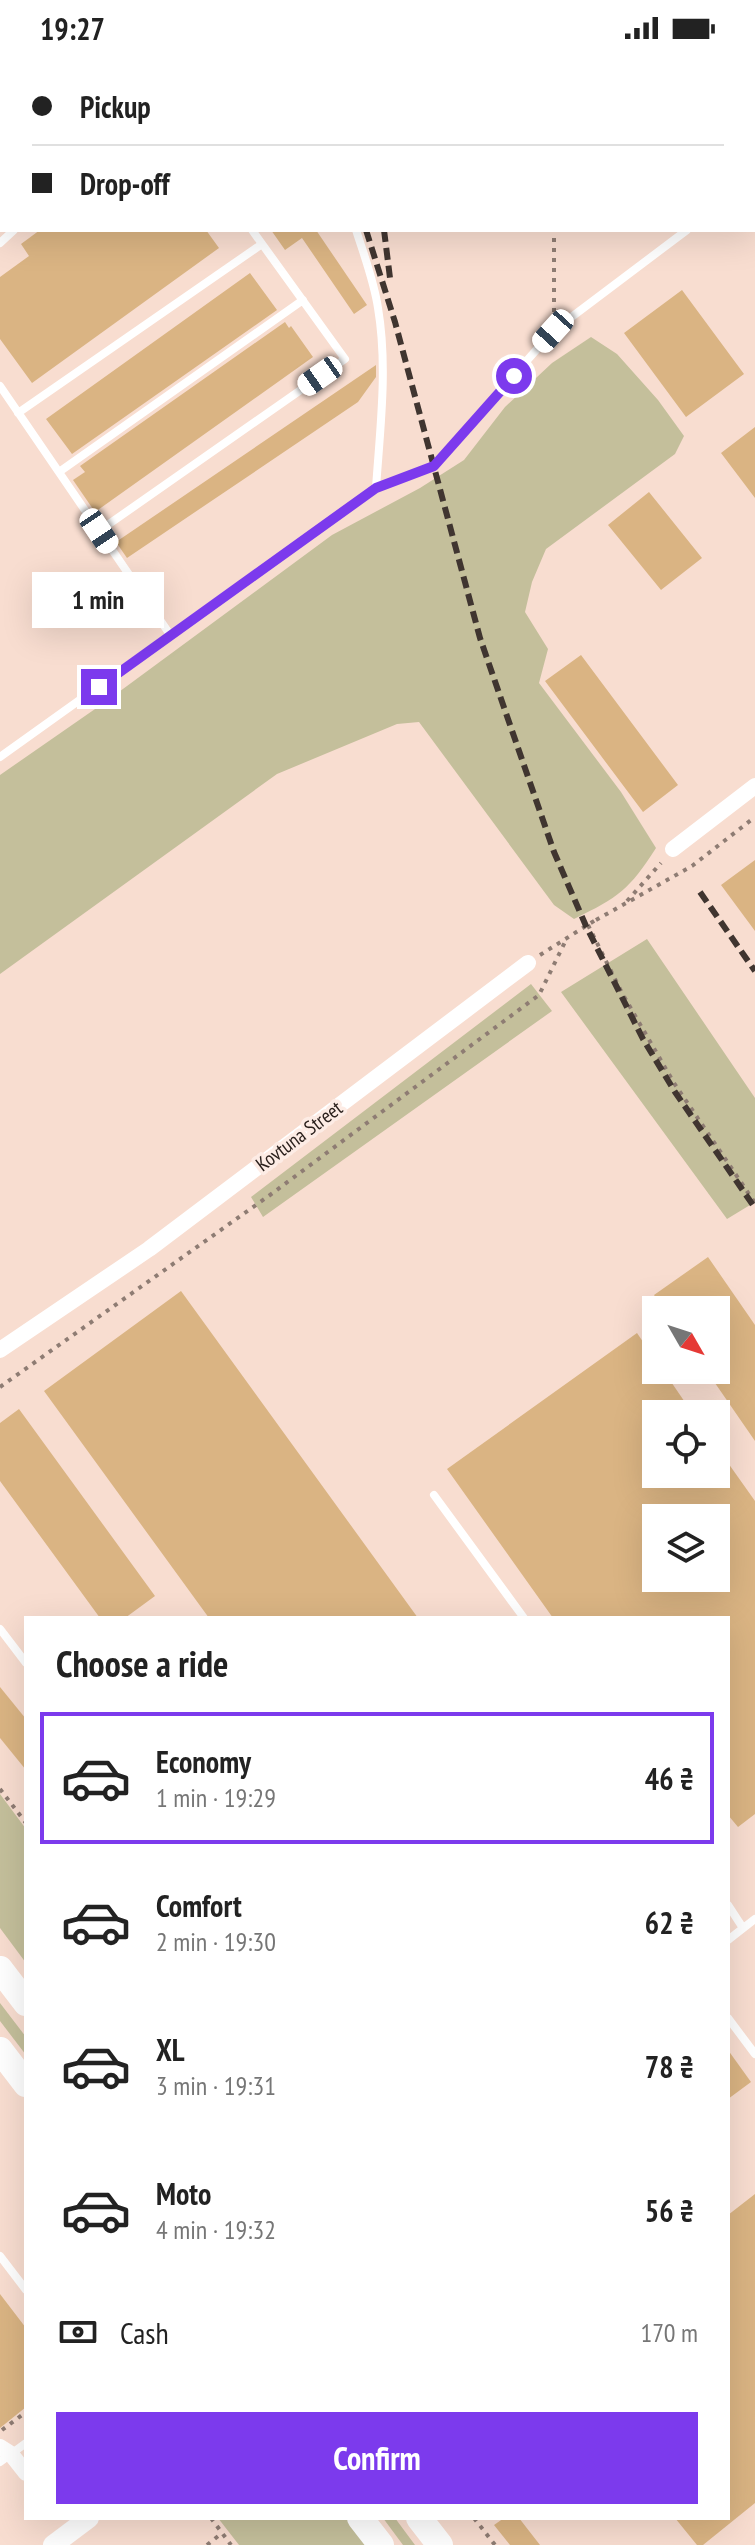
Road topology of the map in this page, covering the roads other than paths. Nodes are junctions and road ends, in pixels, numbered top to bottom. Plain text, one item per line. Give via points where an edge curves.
1 (253, 232) edge
2 (357, 232) edge
3 (684, 232) edge
4 (262, 244) junction
5 (303, 300) junction
6 (0, 386) edge
7 (18, 413) junction
8 (59, 472) junction
9 (376, 488) junction
10 (99, 531) junction
11 (171, 636) junction
12 (0, 757) edge
13 (755, 786) edge
14 (673, 849) road end
15 (528, 963) road end
16 (0, 1350) edge
17 (434, 1495) dead end
18 (523, 1616) edge
19 (0, 1629) edge
20 (24, 1660) edge
21 (730, 1908) edge
22 (755, 1919) edge
23 (743, 1928) junction
24 (730, 1938) edge
25 (0, 1969) edge
26 (24, 2000) edge
27 (730, 2021) edge
28 (755, 2054) edge
29 (0, 2256) edge
30 (24, 2287) edge
31 (24, 2444) edge
32 (4, 2454) edge
33 (24, 2471) edge
34 (362, 2520) edge
35 (421, 2520) edge
36 (66, 2525) edge
37 (53, 2545) edge
38 (381, 2545) edge
39 (440, 2545) edge

1 - 4 lane
2 - 9 lane via 381,327
3 - 9 lane via 553,331 434,466
4 - 5 lane
4 - 7 lane
5 - 8 lane
5 - 10 lane via 345,359
6 - 7 lane
7 - 8 lane
8 - 10 lane
9 - 11 lane
10 - 11 lane
11 - 12 lane
13 - 14 street
15 - 16 street, Kovtuna Street via 149,1249
17 - 18 lane
19 - 20 lane
21 - 23 lane
22 - 23 lane
23 - 24 lane
25 - 26 main road
27 - 28 lane
29 - 30 lane
31 - 32 lane
32 - 33 street
34 - 38 main road
35 - 39 main road
36 - 37 street

